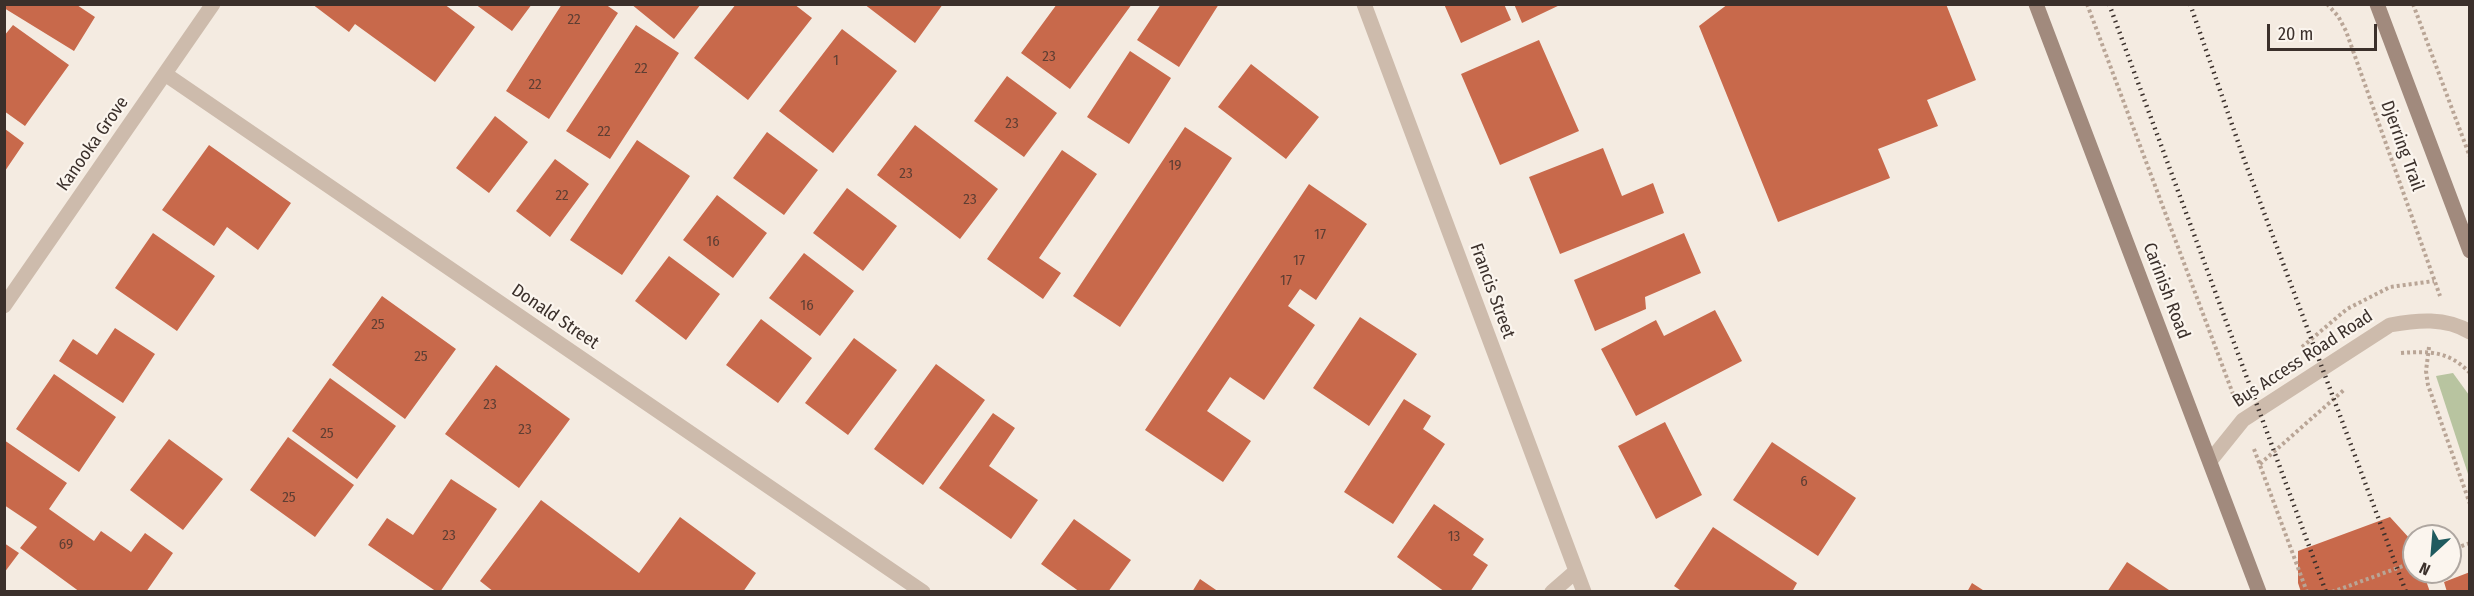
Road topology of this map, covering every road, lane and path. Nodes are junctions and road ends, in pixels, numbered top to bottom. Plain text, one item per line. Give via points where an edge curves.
1 (213, 4) edge
2 (1364, 4) edge
3 (2036, 4) edge
4 (2087, 4) edge
5 (2327, 4) edge
6 (2378, 4) edge
7 (2413, 4) edge
8 (165, 74) junction
9 (2469, 157) edge
10 (2469, 251) edge
11 (2439, 301) dead end
12 (4, 306) edge
13 (2469, 332) edge
14 (2431, 339) dead end
15 (2428, 351) junction
16 (2398, 353) dead end
17 (2469, 373) edge
18 (2354, 381) dead end
19 (2243, 420) junction
20 (2210, 461) junction
21 (2260, 464) junction
22 (2469, 504) edge
23 (2402, 566) edge
24 (1575, 572) junction
25 (923, 591) edge
26 (1552, 591) edge
27 (1584, 591) edge
28 (2259, 591) edge
29 (2307, 591) edge
30 (2332, 591) edge

1 - 8 street, Kanooka Grove
2 - 24 street, Francis Street
3 - 20 street, Carinish Road
4 - 19 path
5 - 11 path, Djerring Trail via 2346,31
6 - 10 street
7 - 9 path
8 - 12 street, Kanooka Grove
8 - 25 street, Donald Street
13 - 19 street, Bus Access Road Road via 2435,320 2390,325
14 - 15 path
15 - 16 path
15 - 17 path via 2457,360
15 - 22 path via 2428,386
18 - 21 path
19 - 20 street, Bus Access Road Road
19 - 21 path
20 - 28 street, Carinish Road
21 - 29 path
23 - 30 path
24 - 26 street
24 - 27 street, Francis Street

